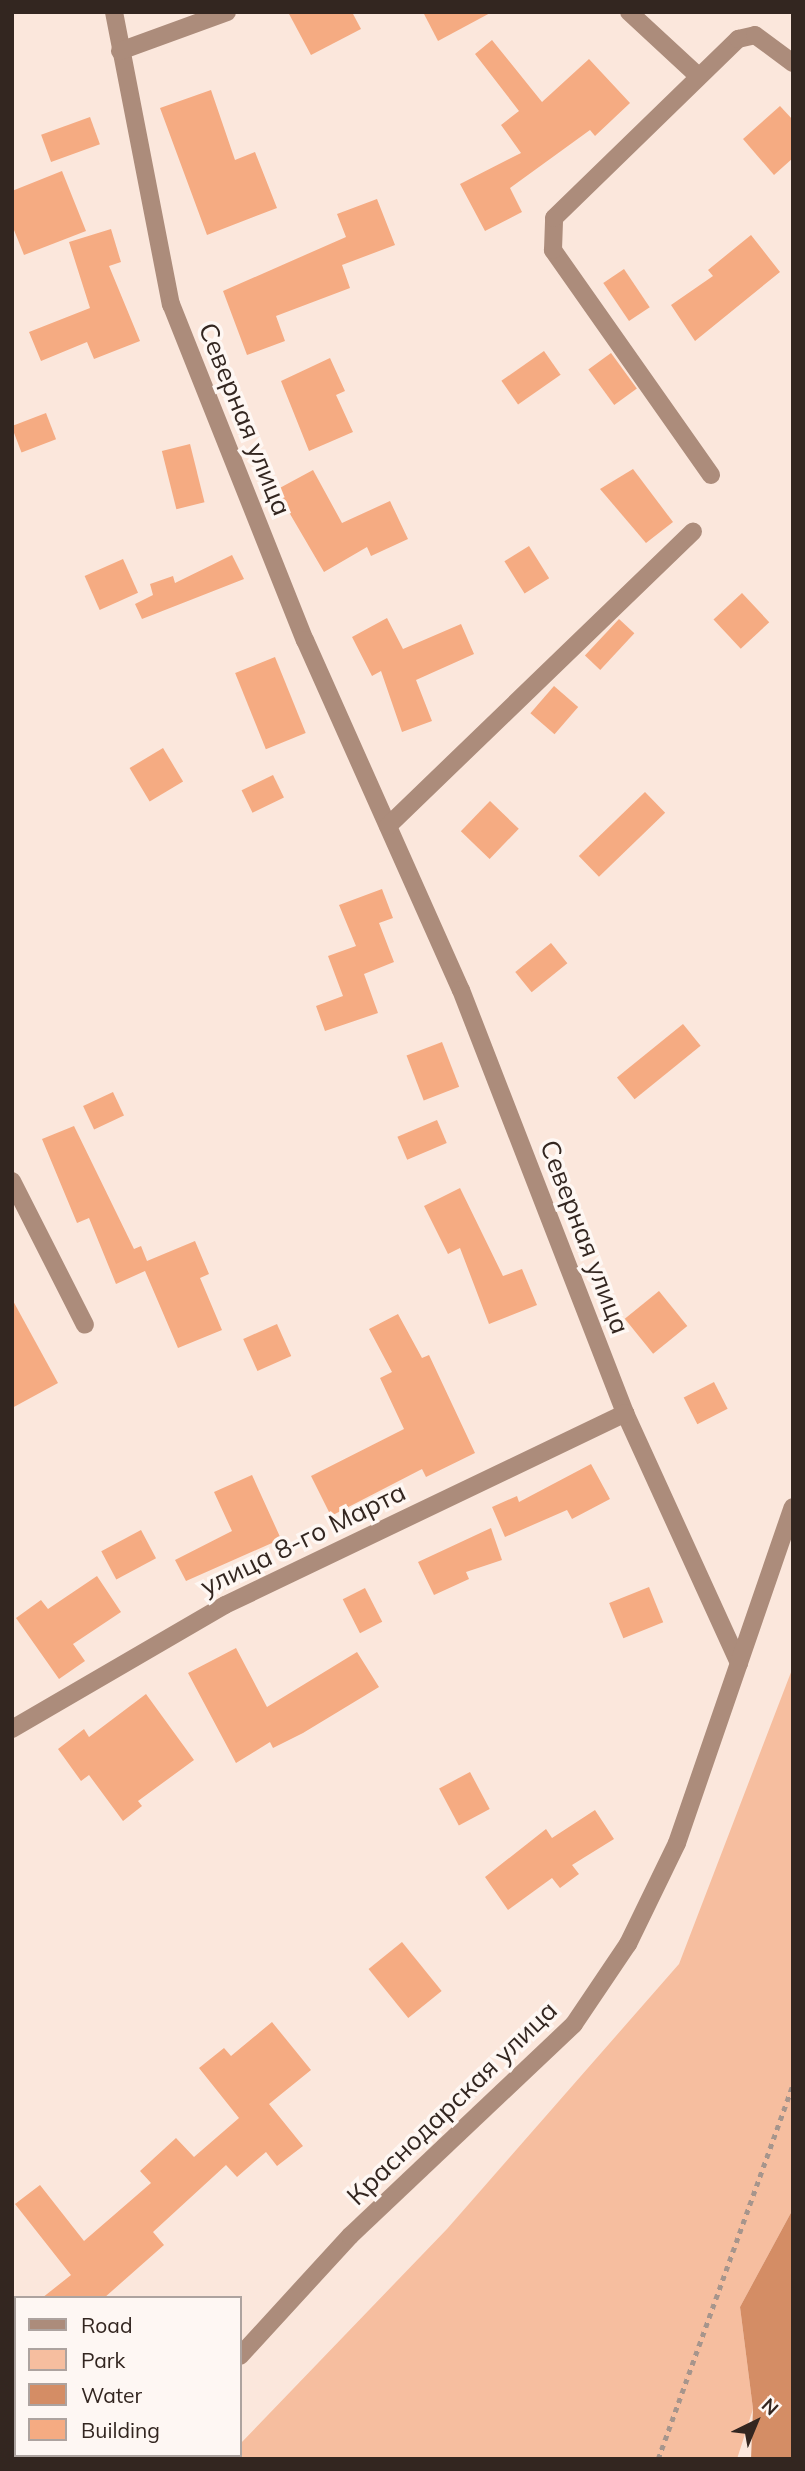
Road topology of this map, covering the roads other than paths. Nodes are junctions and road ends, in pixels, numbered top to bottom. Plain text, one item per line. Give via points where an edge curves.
1 (114, 12) edge
2 (227, 12) edge
3 (629, 12) edge
4 (120, 51) junction
5 (793, 64) edge
6 (697, 75) junction
7 (711, 475) dead end
8 (693, 531) dead end
9 (388, 826) junction
10 (12, 1181) edge
11 (85, 1325) dead end
12 (625, 1413) junction
13 (793, 1507) edge
14 (739, 1663) junction
15 (12, 1729) edge
16 (242, 2354) edge

1 - 4 street, Северная улица
2 - 4 street
3 - 6 street
4 - 9 street, Северная улица via 171,304
5 - 6 street via 755,35 738,38
6 - 7 street via 554,218 554,250
8 - 9 street
9 - 12 street, Северная улица via 461,990
10 - 11 street
12 - 14 street, Северная улица
12 - 15 street, улица 8-го Марта via 225,1605
13 - 14 street, Краснодарская улица
14 - 16 street, Краснодарская улица via 677,1843 628,1944 575,2024 350,2236

